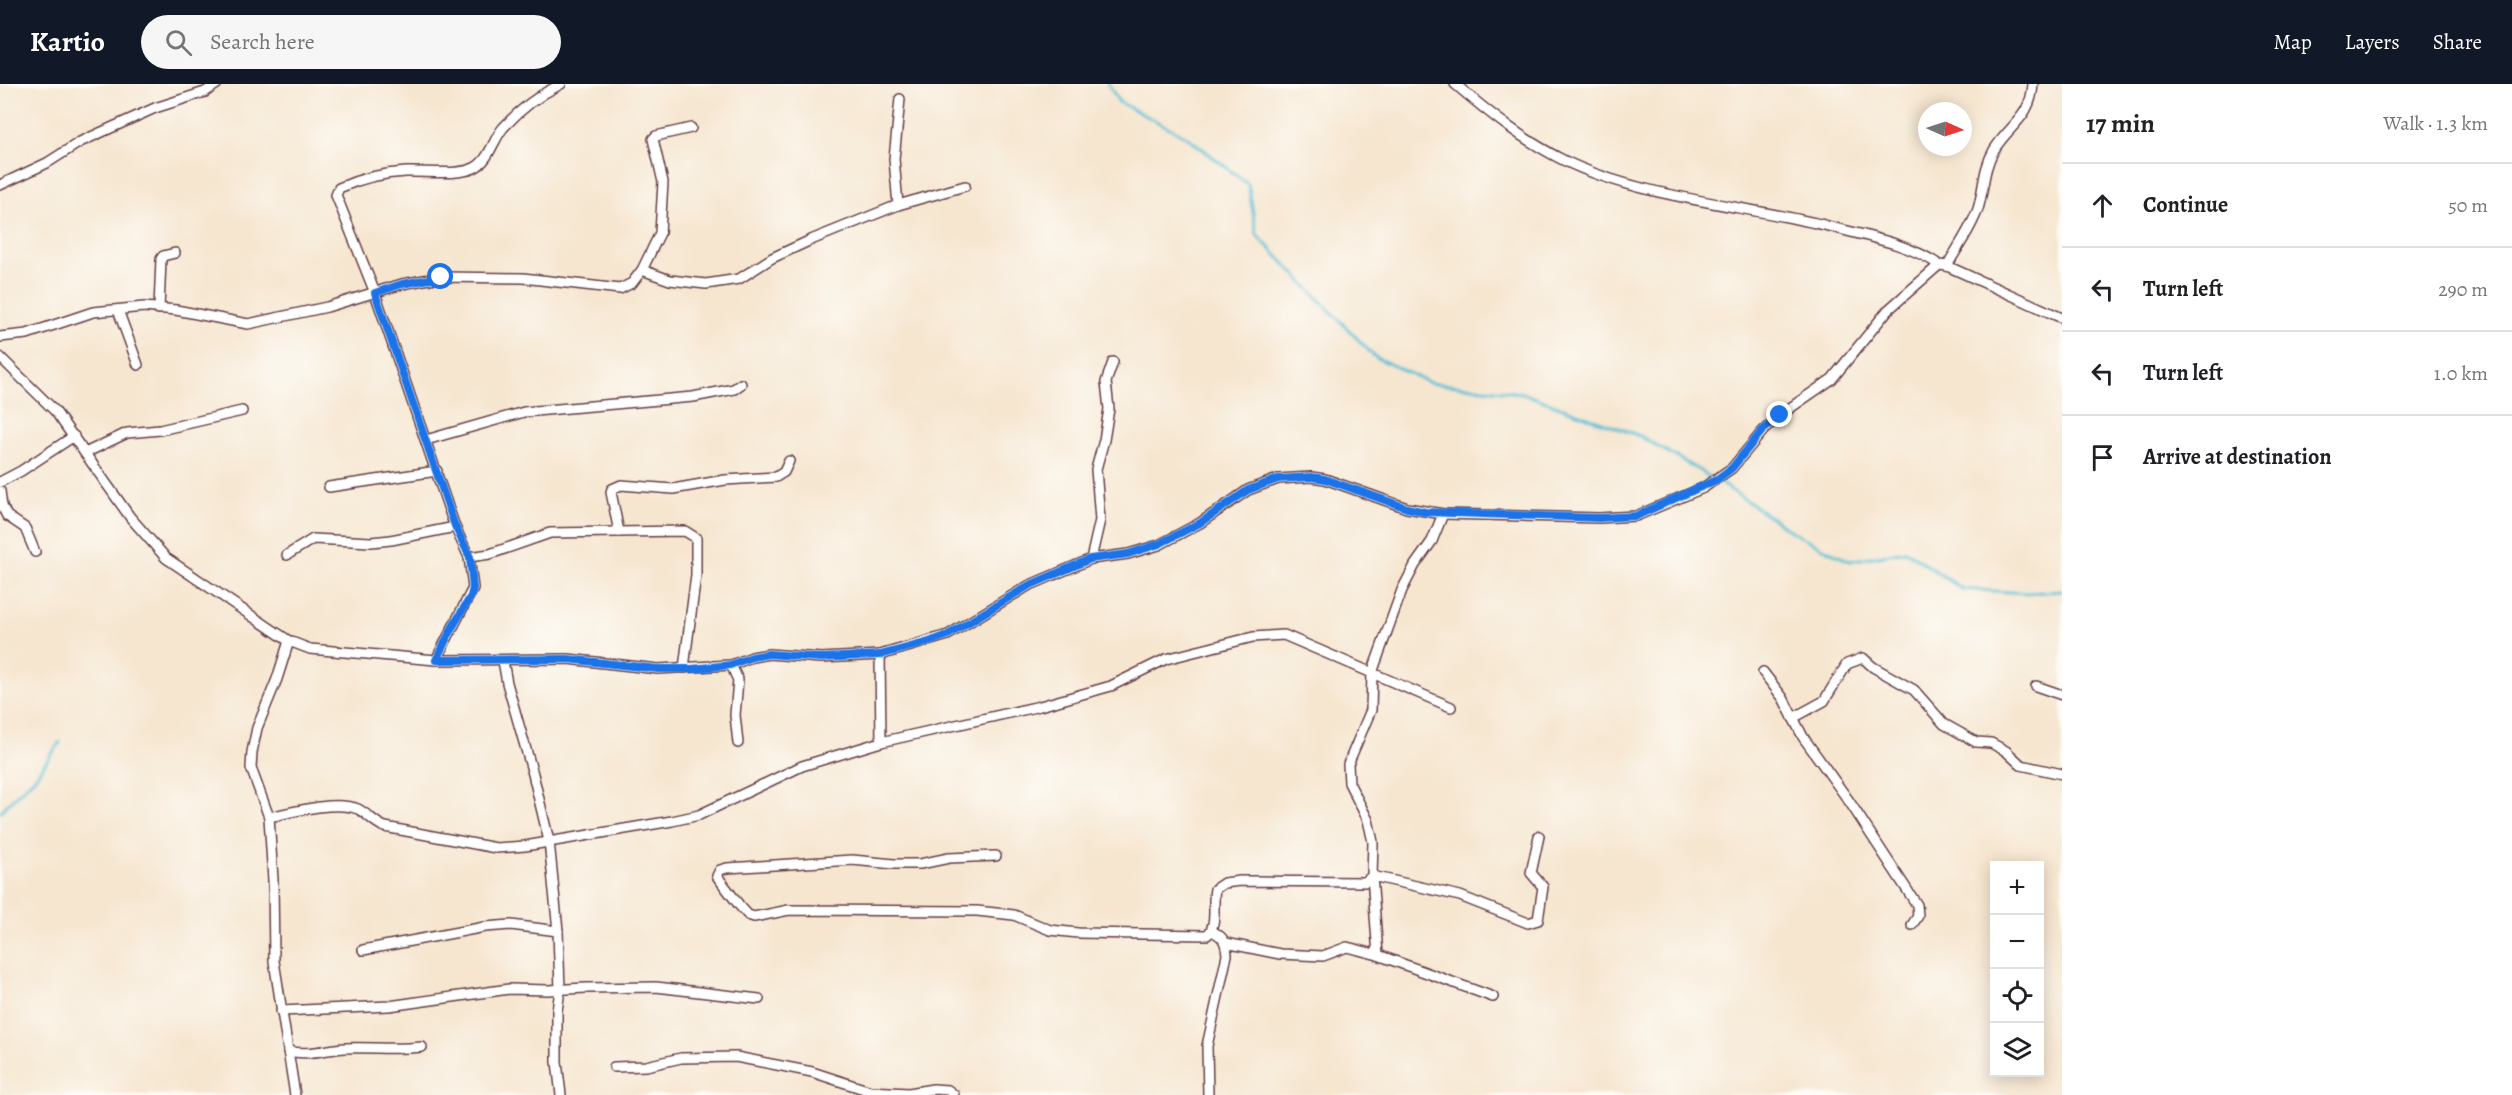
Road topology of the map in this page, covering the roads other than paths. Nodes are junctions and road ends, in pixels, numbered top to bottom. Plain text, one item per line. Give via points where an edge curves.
1 (217, 84) edge
2 (561, 84) edge
3 (1455, 84) edge
4 (2033, 84) edge
5 (900, 99) dead end
6 (691, 128) dead end
7 (0, 185) edge
8 (965, 186) dead end
9 (898, 205) junction
10 (175, 253) dead end
11 (1943, 266) junction
12 (642, 270) junction
13 (375, 293) junction
14 (159, 309) junction
15 (118, 310) junction
16 (2062, 318) edge
17 (0, 337) edge
18 (0, 357) edge
19 (1113, 362) dead end
20 (138, 364) dead end
21 (741, 384) dead end
22 (242, 411) dead end
23 (74, 436) junction
24 (426, 440) junction
25 (85, 453) junction
26 (789, 461) dead end
27 (437, 471) junction
28 (0, 482) edge
29 (329, 487) dead end
30 (0, 491) edge
31 (1443, 513) junction
32 (455, 526) junction
33 (619, 532) junction
34 (35, 552) dead end
35 (287, 555) dead end
36 (470, 557) junction
37 (1090, 559) junction
38 (290, 641) junction
39 (880, 655) junction
40 (436, 660) junction
41 (503, 661) junction
42 (730, 665) junction
43 (684, 668) junction
44 (1763, 672) dead end
45 (1372, 673) junction
46 (2036, 686) dead end
47 (2062, 695) edge
48 (1451, 707) dead end
49 (1794, 718) junction
50 (881, 742) junction
51 (738, 743) dead end
52 (2062, 774) edge
53 (268, 817) junction
54 (1539, 836) dead end
55 (549, 841) junction
56 (996, 856) dead end
57 (1372, 876) junction
58 (1912, 925) dead end
59 (558, 931) junction
60 (1212, 931) junction
61 (1226, 942) junction
62 (363, 950) dead end
63 (1378, 955) junction
64 (560, 990) junction
65 (1493, 997) dead end
66 (759, 999) dead end
67 (281, 1011) junction
68 (422, 1047) dead end
69 (288, 1051) junction
70 (614, 1067) dead end
71 (295, 1095) edge
72 (561, 1095) edge
73 (954, 1095) edge
74 (1208, 1095) edge

1 - 7 street via 80,142
2 - 13 street via 536,97 505,126 476,168 403,172 339,188 336,195
3 - 11 street via 1512,130 1597,174 1894,244
4 - 11 street via 2031,102 1992,153 1978,208
5 - 9 street via 894,159
6 - 12 street via 653,139 663,182 660,233
8 - 9 street
9 - 12 street via 772,258 739,279 706,284 669,280
10 - 14 street via 161,259
11 - 16 street
11 - 31 street via 1888,310 1832,380 1780,415 1732,468 1703,488 1630,517
12 - 13 street via 632,283 620,289 523,278 441,277
13 - 14 street via 248,324
13 - 24 street
14 - 15 street
15 - 17 street via 93,312 20,335
15 - 20 street
18 - 23 street via 55,411
19 - 37 street via 1106,382 1107,420 1096,469 1100,520
21 - 24 street via 693,397 524,412
22 - 25 street via 160,430 128,433
23 - 25 street
23 - 28 street
24 - 27 street
25 - 38 street via 130,517 166,558
26 - 33 street via 784,472 776,477 673,489 615,487 612,492
27 - 29 street
27 - 32 street
30 - 34 street via 7,516 25,528
31 - 37 street via 1407,508 1325,479 1278,479 1248,490 1200,523 1159,544 1128,554
31 - 45 street via 1432,541 1402,590
32 - 35 street via 371,542 313,539
32 - 36 street
33 - 36 street via 550,533
33 - 43 street via 685,531 696,538 695,585
36 - 40 street via 471,596
37 - 39 street via 1028,586 948,635
38 - 40 street via 310,649
38 - 53 street via 257,728 252,752 251,768
39 - 42 street via 821,658 769,654
39 - 50 street
40 - 41 street
41 - 43 street via 568,659 658,669
41 - 55 street
42 - 43 street
42 - 51 street via 738,680
44 - 49 street
45 - 48 street
45 - 50 street via 1284,634 1253,637 1166,659 1112,686
45 - 57 street via 1371,710 1348,764 1349,783 1368,820
46 - 47 street
49 - 52 street via 1824,701 1847,664 1863,658 1914,690 1944,724 1976,742 1991,743 2021,765
49 - 58 street via 1917,905 1918,916
50 - 55 street via 801,766 699,814
53 - 55 street via 315,808 349,808 358,809 385,827 496,848
53 - 67 street via 274,961
54 - 57 street via 1531,873 1543,887 1538,920 1528,923 1460,896
55 - 59 street
56 - 60 street via 920,864 802,862 727,868 717,876 748,915 754,917 789,910 976,912 1014,915 1050,930 1078,933 1207,935
57 - 60 street via 1365,882 1224,883 1215,890
57 - 63 street
59 - 62 street via 512,925 485,927
59 - 64 street
60 - 61 street
61 - 63 street via 1280,954 1323,956 1347,946
61 - 74 street via 1227,955 1207,1046
63 - 65 street
64 - 66 street via 656,987
64 - 67 street via 495,989 389,1006
64 - 72 street via 557,1062
67 - 69 street
68 - 69 street
69 - 71 street
70 - 73 street via 646,1066 681,1058 736,1057 812,1072 870,1091 909,1093 933,1089 948,1090

